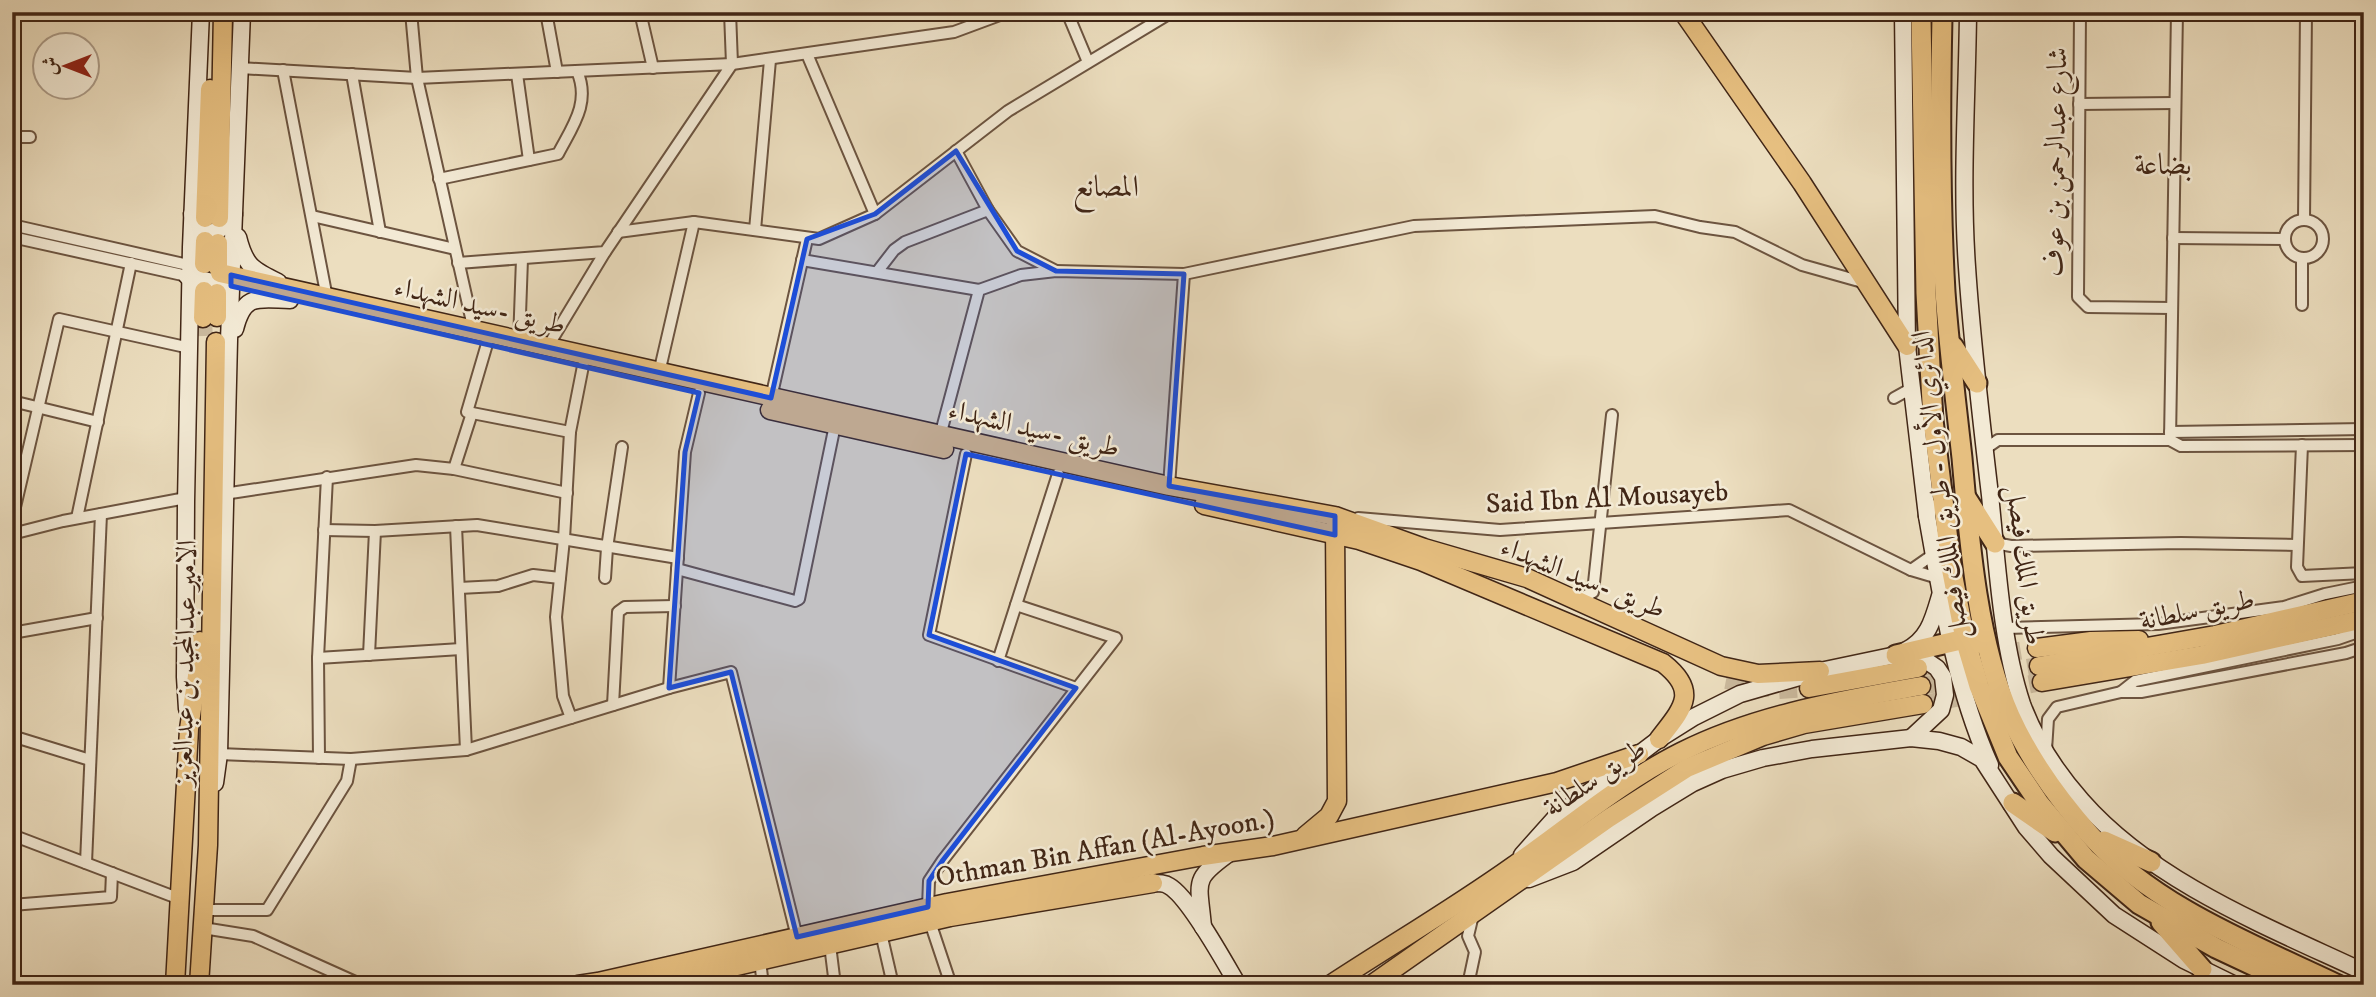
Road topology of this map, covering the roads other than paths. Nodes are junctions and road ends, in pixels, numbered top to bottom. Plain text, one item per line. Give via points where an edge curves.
1 (201, 12) edge
2 (213, 12) edge
3 (223, 12) edge
4 (242, 12) edge
5 (411, 12) edge
6 (546, 12) edge
7 (615, 12) edge
8 (640, 12) edge
9 (730, 12) edge
10 (1008, 12) edge
11 (1067, 12) edge
12 (1172, 12) edge
13 (1683, 12) edge
14 (2080, 12) edge
15 (2177, 12) edge
16 (2306, 12) edge
17 (1967, 14) edge
18 (1912, 15) edge
19 (1942, 18) dead end
20 (807, 54) junction
21 (770, 60) junction
22 (1088, 62) junction
23 (732, 64) junction
24 (240, 68) junction
25 (653, 68) junction
26 (283, 70) junction
27 (577, 71) junction
28 (556, 72) junction
29 (352, 74) junction
30 (517, 74) junction
31 (417, 78) junction
32 (2175, 103) junction
33 (2079, 104) junction
34 (12, 137) edge
35 (30, 137) dead end
36 (956, 151) junction
37 (529, 160) junction
38 (439, 179) junction
39 (988, 210) junction
40 (875, 214) junction
41 (213, 216) junction
42 (312, 216) junction
43 (2304, 220) junction
44 (694, 222) junction
45 (12, 225) edge
46 (755, 230) junction
47 (380, 232) junction
48 (618, 232) junction
49 (12, 237) edge
50 (2173, 238) junction
51 (807, 239) junction
52 (2285, 239) junction
53 (211, 242) dead end
54 (455, 249) junction
55 (606, 252) junction
56 (2302, 258) junction
57 (522, 259) junction
58 (802, 260) junction
59 (131, 263) junction
60 (458, 263) junction
61 (1056, 271) junction
62 (877, 272) junction
63 (1184, 274) junction
64 (209, 277) junction
65 (1868, 284) junction
66 (979, 290) junction
67 (292, 295) junction
68 (327, 298) junction
69 (2302, 305) dead end
70 (2172, 308) junction
71 (210, 317) tunnel mouth
72 (474, 331) junction
73 (116, 332) junction
74 (1950, 341) junction
75 (206, 342) junction
76 (519, 342) junction
77 (487, 344) junction
78 (1907, 346) junction
79 (547, 348) junction
80 (228, 358) junction
81 (583, 366) junction
82 (659, 373) junction
83 (1977, 383) junction
84 (1912, 388) junction
85 (699, 393) junction
86 (772, 398) junction
87 (1894, 398) dead end
88 (12, 401) edge
89 (1956, 405) junction
90 (38, 408) junction
91 (471, 413) junction
92 (1933, 414) junction
93 (1612, 415) dead end
94 (98, 422) junction
95 (835, 425) junction
96 (2364, 429) edge
97 (570, 432) junction
98 (940, 436) junction
99 (2170, 436) junction
100 (2302, 445) junction
101 (2364, 445) edge
102 (622, 447) dead end
103 (1985, 449) junction
104 (965, 454) junction
105 (454, 469) junction
106 (1058, 474) junction
107 (327, 477) junction
108 (1170, 486) junction
109 (224, 494) junction
110 (567, 494) junction
111 (1965, 495) junction
112 (186, 498) junction
113 (101, 514) junction
114 (1335, 516) junction
115 (1927, 516) junction
116 (77, 518) junction
117 (12, 520) edge
118 (1599, 523) junction
119 (456, 526) junction
120 (324, 530) junction
121 (375, 531) junction
122 (12, 534) edge
123 (1335, 535) junction
124 (564, 539) junction
125 (1995, 542) junction
126 (2297, 545) junction
127 (607, 548) junction
128 (1424, 548) junction
129 (1934, 554) junction
130 (677, 564) junction
131 (1910, 569) junction
132 (2364, 573) edge
133 (560, 578) junction
134 (605, 578) dead end
135 (1939, 586) junction
136 (459, 588) junction
137 (1578, 600) junction
138 (2362, 603) edge
139 (1016, 605) junction
140 (675, 606) junction
141 (2284, 607) junction
142 (2264, 609) junction
143 (97, 618) junction
144 (2006, 628) junction
145 (2364, 631) edge
146 (12, 633) edge
147 (2215, 635) junction
148 (1958, 641) junction
149 (2364, 647) edge
150 (461, 649) junction
151 (1989, 654) junction
152 (369, 655) junction
153 (1896, 655) junction
154 (318, 658) junction
155 (998, 661) junction
156 (1820, 671) junction
157 (1726, 680) tunnel mouth
158 (669, 688) junction
159 (1076, 688) junction
160 (1809, 688) tunnel mouth
161 (2121, 692) junction
162 (612, 705) junction
163 (571, 718) junction
164 (189, 729) junction
165 (12, 736) edge
166 (1659, 738) junction
167 (1911, 738) junction
168 (466, 750) junction
169 (2046, 753) junction
170 (219, 754) junction
171 (1639, 754) junction
172 (319, 758) junction
173 (351, 759) junction
174 (90, 760) junction
175 (1996, 778) junction
176 (2049, 782) junction
177 (2013, 803) junction
178 (12, 835) edge
179 (1302, 838) junction
180 (2083, 841) junction
181 (208, 845) junction
182 (1233, 851) junction
183 (2151, 862) junction
184 (86, 863) junction
185 (112, 873) junction
186 (1513, 876) junction
187 (1153, 883) joint
188 (180, 899) junction
189 (12, 905) edge
190 (2151, 911) junction
191 (929, 915) junction
192 (1473, 915) junction
193 (203, 919) junction
194 (1203, 928) junction
195 (881, 933) junction
196 (797, 937) junction
197 (830, 945) junction
198 (201, 960) junction
199 (760, 961) junction
200 (177, 962) junction
201 (2202, 969) junction
202 (2364, 972) edge
203 (165, 985) edge
204 (175, 985) edge
205 (199, 985) edge
206 (211, 985) edge
207 (362, 985) edge
208 (578, 985) edge
209 (654, 985) edge
210 (763, 985) edge
211 (835, 985) edge
212 (893, 985) edge
213 (951, 985) edge
214 (1238, 985) edge
215 (1330, 985) edge
216 (1371, 985) edge
217 (1468, 985) edge
218 (2235, 985) edge
219 (2295, 985) edge
220 (2338, 985) edge

1 - 41 main road
2 - 41 main road
3 - 41 main road
4 - 24 main road
5 - 31 street
6 - 28 street
7 - 8 street
8 - 25 street
9 - 23 street
10 - 20 street via 954,32
11 - 22 street
12 - 22 street
13 - 65 main road via 1795,183
14 - 33 street, شارع عبدالرحمن بن عوف
15 - 32 street
16 - 43 street
17 - 83 main road, طريق الملك فيصل via 1966,265
18 - 78 main road
18 - 92 highway, الدائري الأول - طريق الملك فيصل
19 - 74 highway, الدائري الأول - طريق الملك فيصل via 1940,80
20 - 21 street
20 - 40 street
21 - 23 street
21 - 46 street
22 - 36 street via 1008,111
23 - 25 street
23 - 48 street
24 - 26 street
24 - 41 main road
25 - 27 street
26 - 29 street
26 - 42 street
27 - 28 street
27 - 37 street via 581,109 558,154
28 - 30 street
29 - 31 street
29 - 47 street
30 - 31 street
30 - 37 street
31 - 38 street
32 - 33 street
32 - 50 street
33 - 70 street, شارع عبدالرحمن بن عوف via 2078,297 2088,307
34 - 35 street
36 - 39 street
36 - 40 street
37 - 38 street
38 - 54 street
39 - 61 street via 1017,251
39 - 62 street via 905,242
40 - 51 street via 819,239
41 - 64 main road
41 - 64 main road
41 - 67 main road via 247,263
42 - 47 street
42 - 68 street
43 - 52 street via 2290,226
43 - 56 street via 2317,226 2322,240 2316,254
44 - 46 street
44 - 48 street
44 - 82 street
45 - 64 street
46 - 51 street
47 - 54 street
48 - 55 street
49 - 59 street
50 - 52 street
50 - 70 street
51 - 58 street
52 - 56 street via 2291,253
53 - 64 main road
54 - 60 street
55 - 57 street
55 - 79 street
56 - 69 street
57 - 60 street
57 - 76 street
58 - 62 street
58 - 86 street
59 - 64 street
59 - 73 street
60 - 72 street
61 - 63 street
61 - 66 street via 1021,275
62 - 66 street
63 - 65 street via 1414,226 1654,216 1735,232 1802,265
63 - 108 street
64 - 67 main road, طريق -سيد الشهداء
64 - 71 main road
64 - 75 main road
64 - 75 main road
65 - 78 main road
66 - 98 street
67 - 68 main road, طريق -سيد الشهداء
67 - 77 main road, طريق -سيد الشهداء
67 - 80 main road via 256,298 241,308
68 - 72 main road, طريق -سيد الشهداء
70 - 99 street
72 - 76 main road, طريق -سيد الشهداء
73 - 75 street
73 - 90 street via 59,319
73 - 94 street
74 - 83 highway
74 - 89 highway, الدائري الأول - طريق الملك فيصل
75 - 80 main road
75 - 112 main road
75 - 164 main road, الامير عبدالمجيد بن عبدالعزيز via 200,656
75 - 181 main road, الامير عبدالمجيد بن عبدالعزيز
76 - 79 main road, طريق -سيد الشهداء
77 - 81 main road, طريق -سيد الشهداء
77 - 91 street via 467,412
78 - 84 main road
79 - 82 main road, طريق -سيد الشهداء
80 - 109 main road
81 - 85 main road, طريق -سيد الشهداء
81 - 97 street
82 - 86 main road, طريق -سيد الشهداء
83 - 103 main road, طريق الملك فيصل
84 - 87 street
84 - 115 main road
85 - 95 main road, طريق -سيد الشهداء
85 - 130 street via 685,452
86 - 98 main road, طريق -سيد الشهداء
88 - 90 street
89 - 92 highway
89 - 111 highway, الدائري الأول - طريق الملك فيصل
90 - 94 street
90 - 117 street
91 - 97 street
91 - 105 street
92 - 115 main road
92 - 148 highway, الدائري الأول - طريق الملك فيصل
93 - 118 street
94 - 116 street
95 - 104 main road, طريق -سيد الشهداء
95 - 130 street via 799,599
96 - 99 street
97 - 110 street
98 - 108 main road, طريق -سيد الشهداء
99 - 100 street via 2181,446
99 - 103 street via 1998,440
100 - 101 street
100 - 126 street
102 - 127 street
103 - 125 main road, طريق الملك فيصل
104 - 106 main road, طريق -سيد الشهداء
104 - 155 street via 929,635
105 - 107 street via 416,465
105 - 110 street
106 - 123 main road, طريق -سيد الشهداء
106 - 139 street
107 - 109 street
107 - 120 street
108 - 114 main road, طريق -سيد الشهداء
109 - 170 main road
110 - 124 street
111 - 125 highway
111 - 151 highway, الدائري الأول - طريق الملك فيصل
112 - 113 street
112 - 164 main road
113 - 116 street
113 - 143 street
114 - 118 street, Said Ibn Al Mousayeb via 1500,530
114 - 123 main road
114 - 128 main road, طريق -سيد الشهداء
115 - 129 main road
116 - 122 street
118 - 131 street, Said Ibn Al Mousayeb via 1789,510
118 - 137 street via 1592,592
119 - 121 street
119 - 124 street via 477,525
119 - 136 street
120 - 121 street
120 - 154 street
121 - 152 street
123 - 166 main road, طريق -سيد الشهداء via 1421,561 1663,663 1678,674 1684,696 1682,709
123 - 179 main road via 1337,801 1329,817
124 - 127 street
124 - 133 street
125 - 126 street via 2011,546
125 - 144 main road, طريق الملك فيصل
126 - 132 street via 2297,568 2302,576
127 - 130 street
127 - 134 street
128 - 137 main road, طريق -سيد الشهداء via 1527,578
128 - 157 main road via 1616,628
129 - 131 street
129 - 135 main road
130 - 140 street
131 - 135 street, Said Ibn Al Mousayeb
133 - 136 street via 533,575 498,586
133 - 163 street via 556,617 563,696
135 - 148 main road
135 - 153 main road via 1927,635
136 - 150 street
137 - 156 main road, طريق -سيد الشهداء via 1721,666 1758,674
138 - 141 street
138 - 141 street via 2325,594
138 - 147 main road, طريق سلطانة
138 - 147 main road, طريق سلطانة via 2202,655 2039,665
139 - 155 street
139 - 159 street via 1116,638
140 - 158 street
140 - 162 street via 625,607 618,612
141 - 142 street
142 - 144 street via 2158,624
142 - 147 street
143 - 146 street
143 - 174 street
144 - 169 main road, طريق الملك فيصل via 2017,686
145 - 161 street via 2135,681
148 - 151 highway via 1977,642
148 - 153 highway
148 - 175 main road via 1957,673
148 - 180 highway, الدائري الأول - طريق الملك فيصل via 2008,757 2039,803
149 - 161 street
150 - 152 street
150 - 168 street
151 - 176 highway, الدائري الأول - طريق الملك فيصل via 2009,715
152 - 154 street
153 - 156 main road
153 - 167 main road via 1918,655 1943,677 1941,710
154 - 172 street
155 - 159 street
156 - 166 main road via 1740,694
158 - 162 street
158 - 196 street via 731,672
159 - 191 street via 929,881
160 - 186 main road, طريق سلطانة via 1921,686 1798,709 1692,747 1649,771
161 - 169 street via 2057,707 2048,719
162 - 163 street
163 - 168 street
164 - 188 main road, الامير عبدالمجيد بن عبدالعزيز
165 - 174 street
166 - 171 main road
167 - 175 main road via 1961,747 1982,759
167 - 186 main road via 1812,749 1721,771 1652,807 1573,862
168 - 173 street
169 - 176 highway
169 - 183 main road, طريق الملك فيصل via 2081,800
170 - 172 street
170 - 181 main road
171 - 179 main road, Othman Bin Affan (Al-Ayoon.) via 1558,782
171 - 186 main road via 1555,818
172 - 173 street
173 - 193 street via 347,781 267,910
174 - 184 street
175 - 177 main road
176 - 180 highway, الدائري الأول - طريق الملك فيصل
177 - 180 highway
177 - 201 main road via 2051,856 2114,915
178 - 184 street
179 - 182 main road, Othman Bin Affan (Al-Ayoon.)
180 - 183 highway
180 - 190 highway, الدائري الأول - طريق الملك فيصل via 2086,859
180 - 220 highway, الدائري الأول - طريق الملك فيصل via 2217,929
181 - 193 main road, الامير عبدالمجيد بن عبدالعزيز
182 - 191 main road, Othman Bin Affan (Al-Ayoon.)
182 - 194 main road via 1201,877
183 - 202 main road, طريق الملك فيصل via 2234,909
184 - 185 street
185 - 188 street
185 - 189 street via 111,897
186 - 192 main road, طريق سلطانة
186 - 215 main road, طريق سلطانة
187 - 191 main road, Othman Bin Affan (Al-Ayoon.)
187 - 194 main road via 1174,889
188 - 200 main road, الامير عبدالمجيد بن عبدالعزيز
190 - 201 highway
190 - 219 highway, الدائري الأول - طريق الملك فيصل
191 - 195 main road, Othman Bin Affan (Al-Ayoon.)
191 - 196 main road, Othman Bin Affan (Al-Ayoon.)
191 - 213 street
192 - 216 main road, طريق سلطانة
192 - 217 street via 1468,936 1475,952
193 - 198 main road, الامير عبدالمجيد بن عبدالعزيز
193 - 207 street
194 - 214 main road
195 - 197 main road, Othman Bin Affan (Al-Ayoon.)
195 - 212 street
196 - 208 main road, Othman Bin Affan (Al-Ayoon.)
197 - 199 main road, Othman Bin Affan (Al-Ayoon.)
197 - 211 street
198 - 205 main road, الامير عبدالمجيد بن عبدالعزيز
198 - 206 main road
199 - 209 main road, Othman Bin Affan (Al-Ayoon.)
199 - 210 street
200 - 203 main road
200 - 204 main road, الامير عبدالمجيد بن عبدالعزيز
201 - 218 main road

